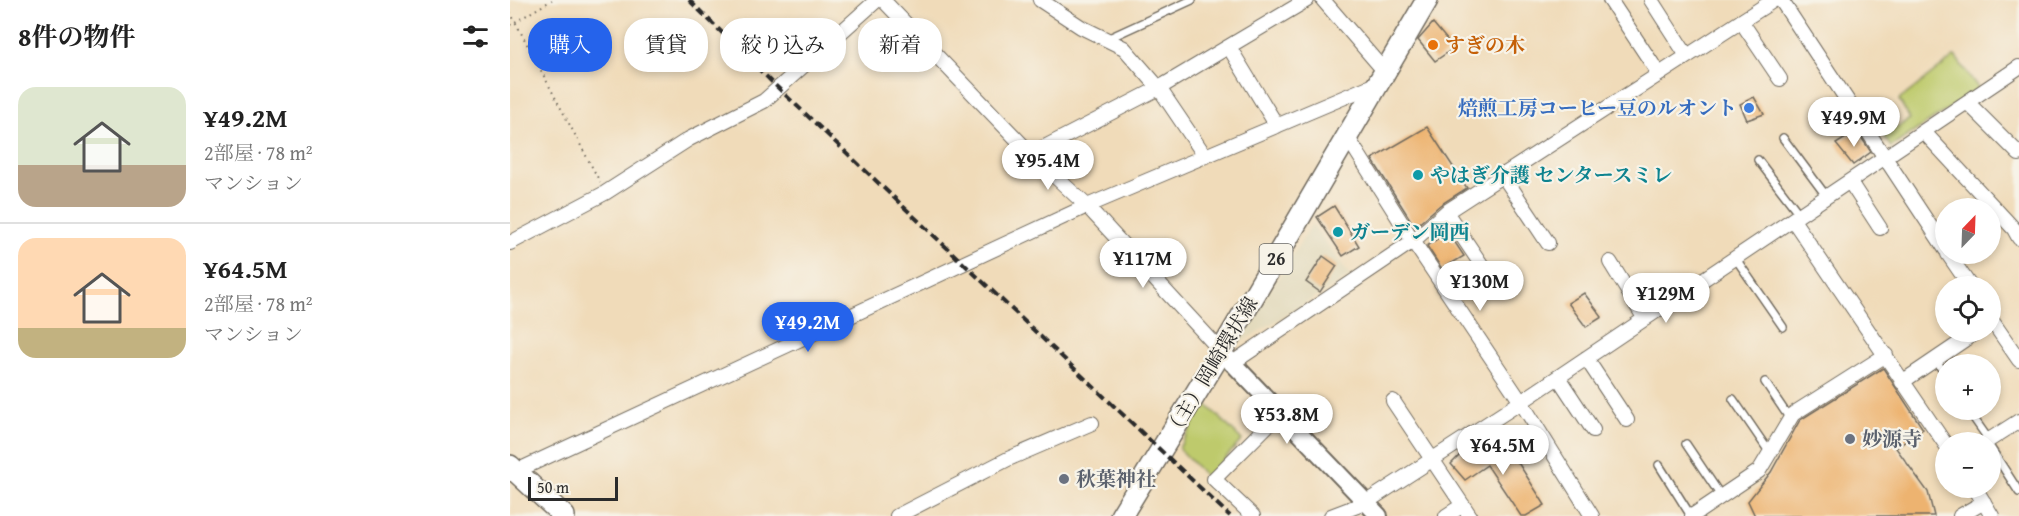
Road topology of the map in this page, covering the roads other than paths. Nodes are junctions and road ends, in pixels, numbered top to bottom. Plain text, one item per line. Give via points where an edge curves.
1 (877, 0) edge
2 (883, 0) edge
3 (1040, 0) edge
4 (1192, 0) edge
5 (1307, 0) edge
6 (1323, 0) edge
7 (1427, 0) edge
8 (1610, 0) edge
9 (1651, 0) edge
10 (1774, 0) edge
11 (1781, 0) edge
12 (1741, 21) junction
13 (1106, 39) junction
14 (1229, 47) junction
15 (1687, 56) junction
16 (2019, 66) edge
17 (1659, 74) junction
18 (1383, 77) junction
19 (1780, 79) dead end
20 (1159, 88) junction
21 (1967, 102) junction
22 (1277, 126) junction
23 (1924, 132) junction
24 (1348, 138) junction
25 (1783, 138) dead end
26 (1031, 154) junction
27 (2019, 154) edge
28 (1205, 156) junction
29 (1885, 158) junction
30 (1758, 160) dead end
31 (1503, 174) junction
32 (1850, 182) junction
33 (1827, 197) junction
34 (1087, 206) junction
35 (1446, 212) junction
36 (1796, 217) junction
37 (1880, 228) dead end
38 (2017, 230) edge
39 (1935, 233) edge
40 (1413, 241) junction
41 (510, 243) edge
42 (1548, 243) dead end
43 (1736, 258) junction
44 (1610, 262) dead end
45 (1495, 285) dead end
46 (1646, 319) junction
47 (1783, 327) dead end
48 (2001, 335) edge
49 (1960, 342) edge
50 (1886, 355) junction
51 (1226, 357) junction
52 (1586, 358) junction
53 (1934, 358) joint
54 (2019, 360) edge
55 (1558, 377) junction
56 (1765, 382) dead end
57 (1902, 382) junction
58 (1733, 399) dead end
59 (1393, 401) dead end
60 (1521, 402) junction
61 (1280, 413) junction
62 (1790, 419) junction
63 (1627, 420) dead end
64 (2019, 420) edge
65 (1092, 423) dead end
66 (1593, 430) dead end
67 (1937, 432) edge
68 (2001, 433) edge
69 (1686, 444) dead end
70 (1770, 453) junction
71 (1432, 458) junction
72 (2001, 464) edge
73 (1659, 465) dead end
74 (512, 470) edge
75 (2019, 492) edge
76 (1721, 496) junction
77 (1981, 498) edge
78 (1365, 502) junction
79 (1984, 502) junction
80 (1466, 511) edge
81 (564, 516) edge
82 (897, 516) edge
83 (1121, 516) edge
84 (1253, 516) edge
85 (1332, 516) edge
86 (1379, 516) edge
87 (1446, 516) edge
88 (1593, 516) edge
89 (1692, 516) edge
90 (1960, 516) edge
91 (1992, 516) edge

1 - 41 street via 764,101 689,139 605,193
2 - 26 street
3 - 13 street via 1073,23
4 - 13 lane
5 - 14 street
6 - 18 street
7 - 18 main road, （主）岡崎環状線 / 26
8 - 17 street
9 - 15 street
10 - 12 street
11 - 29 street
12 - 15 street
12 - 19 street
13 - 20 street via 1124,48
14 - 20 street
14 - 22 street
15 - 17 street
16 - 21 street
17 - 31 street
18 - 22 street
18 - 24 main road, （主）岡崎環状線 / 26
20 - 26 street
20 - 28 street
21 - 23 street
21 - 27 street
22 - 28 street
23 - 29 street
23 - 38 street
24 - 40 street
24 - 51 main road, （主）岡崎環状線 / 26
25 - 33 lane
26 - 34 street
28 - 34 street
29 - 32 street
29 - 39 street
30 - 36 lane
31 - 35 street
31 - 42 street
32 - 33 street
32 - 37 street
33 - 36 street
34 - 51 street
34 - 74 street
35 - 40 street
35 - 45 street
36 - 43 street
36 - 50 street
40 - 51 street
40 - 60 street
43 - 46 street
43 - 47 lane
44 - 46 street
46 - 52 street
48 - 54 street
49 - 53 street
50 - 57 street
50 - 62 street via 1792,414
51 - 61 street
51 - 83 main road, （主）岡崎環状線 / 26
52 - 55 street
52 - 63 street
53 - 57 street
55 - 60 street
55 - 66 street
56 - 62 lane
57 - 67 street
58 - 70 lane
59 - 71 street
60 - 71 street
60 - 88 street
61 - 78 street
61 - 84 street via 1214,479
62 - 70 street
64 - 68 street
65 - 82 street via 1008,459
69 - 76 lane
70 - 76 street via 1759,471
71 - 78 street
71 - 80 street
72 - 75 lane
73 - 89 lane
74 - 81 main road
76 - 89 street
77 - 79 street
78 - 85 street
78 - 86 street
79 - 90 street
79 - 91 street
80 - 87 street

